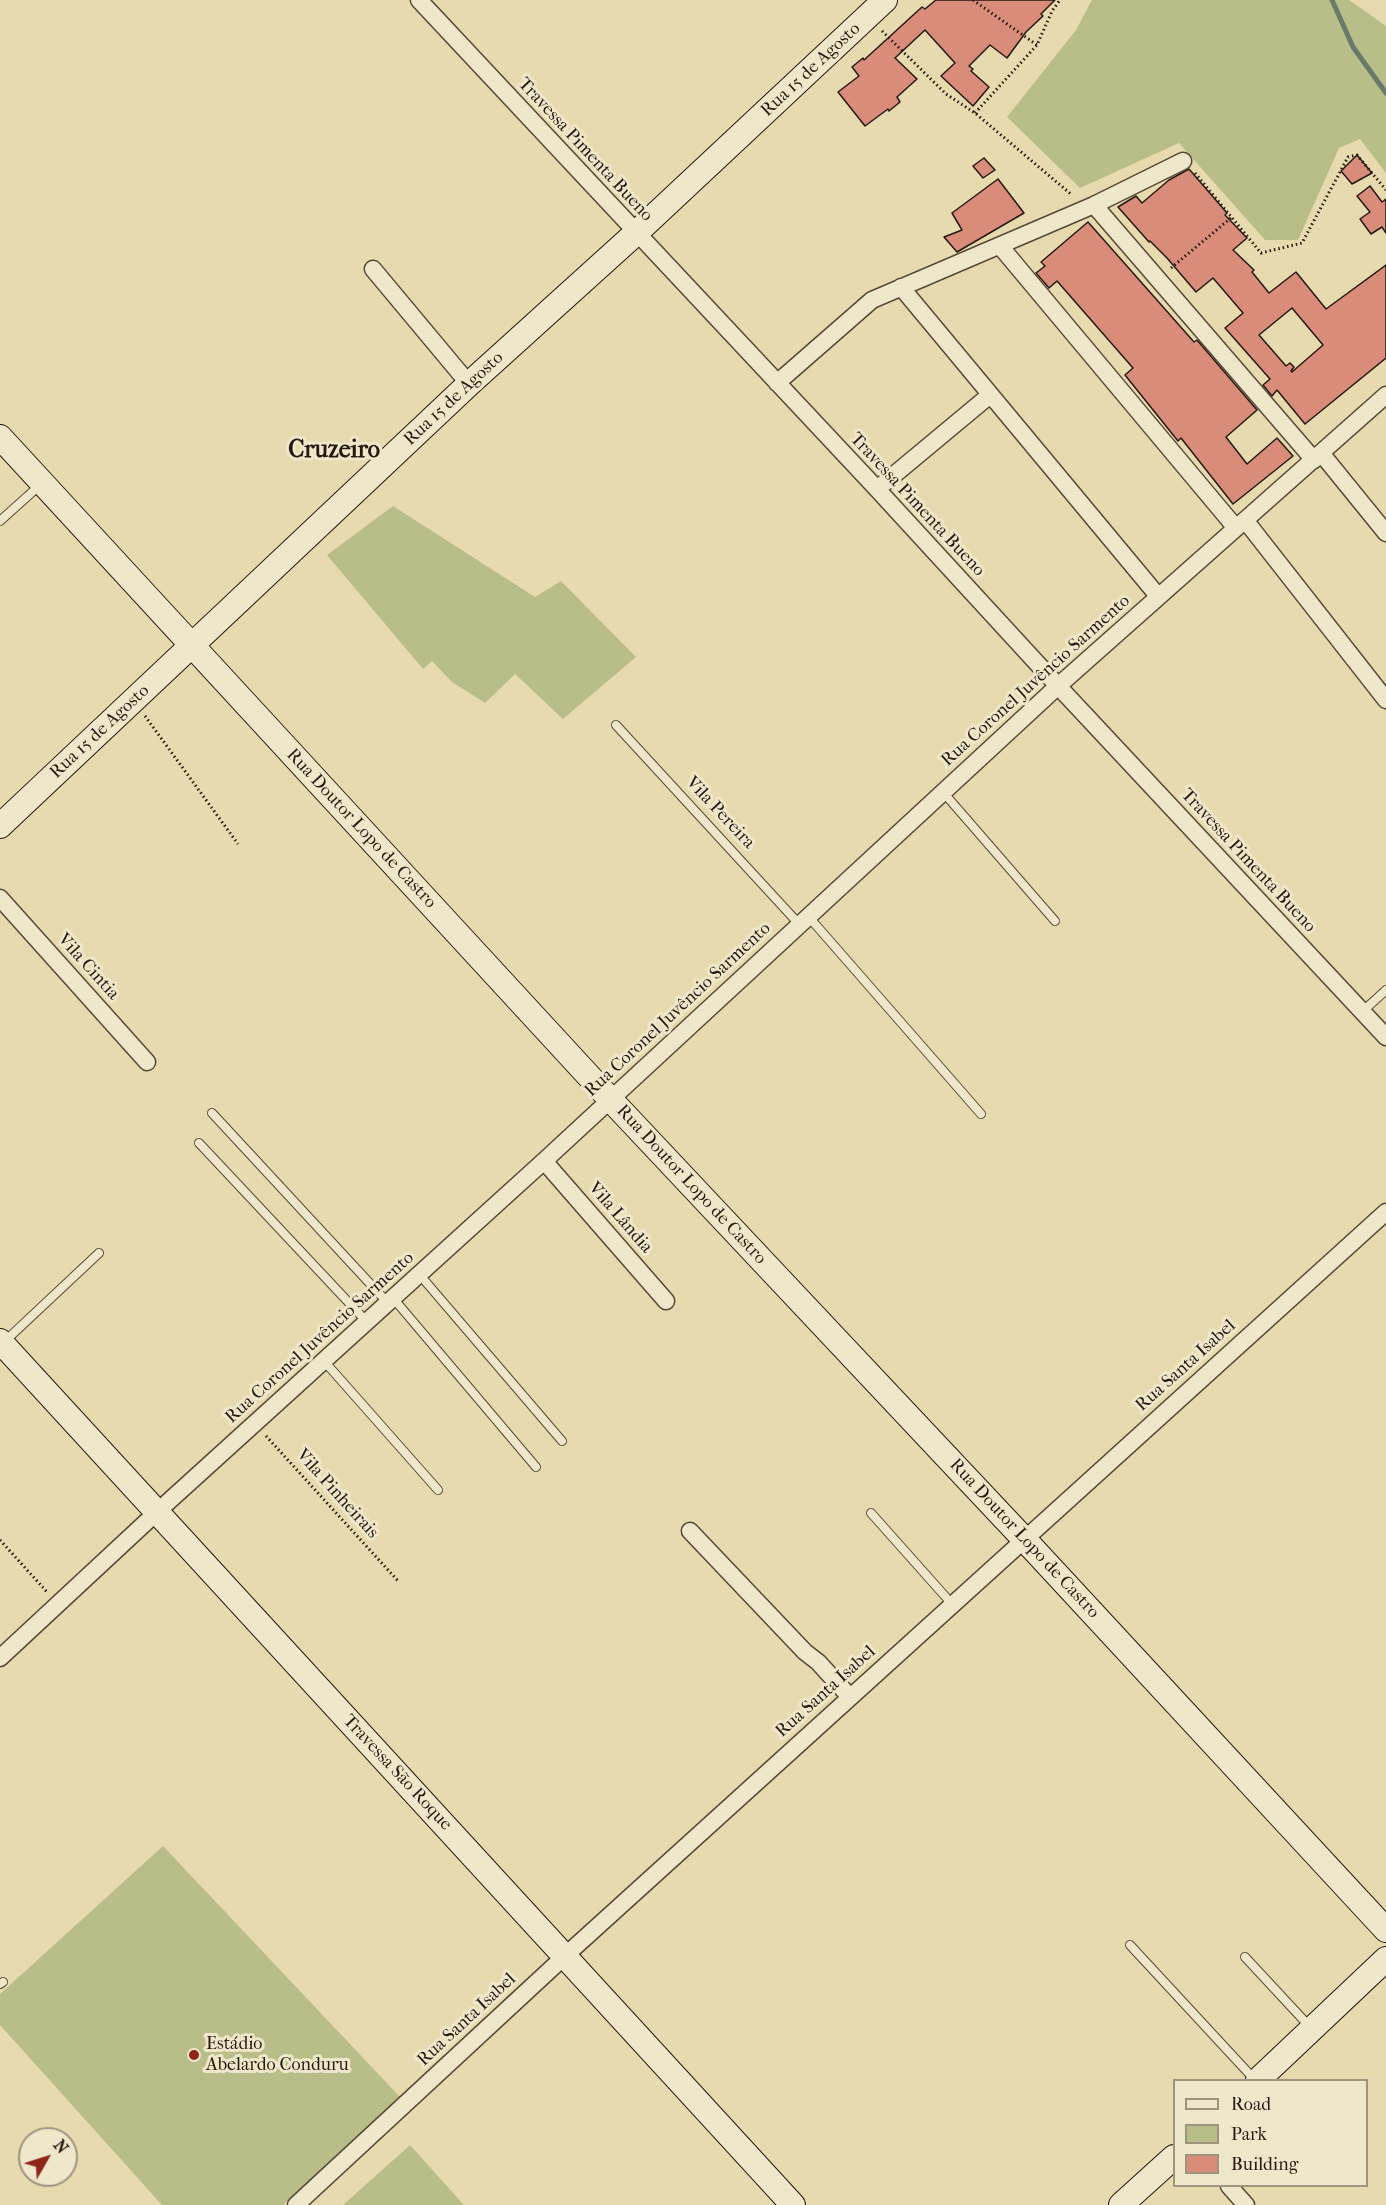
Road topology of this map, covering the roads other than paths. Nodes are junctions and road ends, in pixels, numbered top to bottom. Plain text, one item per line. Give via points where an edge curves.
1 (419, 0) edge
2 (877, 8) edge
3 (1183, 161) road end
4 (1094, 205) junction
5 (636, 233) junction
6 (1000, 246) junction
7 (373, 269) dead end
8 (901, 287) junction
9 (777, 383) junction
10 (469, 384) junction
11 (990, 394) junction
12 (1386, 395) edge
13 (0, 437) edge
14 (1318, 457) junction
15 (43, 483) junction
16 (877, 489) junction
17 (0, 521) edge
18 (1241, 524) junction
19 (1386, 533) edge
20 (1158, 596) junction
21 (191, 645) junction
22 (1058, 686) junction
23 (1386, 700) edge
24 (616, 725) dead end
25 (943, 792) junction
26 (0, 826) edge
27 (0, 898) edge
28 (804, 920) junction
29 (1055, 921) dead end
30 (1386, 990) edge
31 (1362, 1012) junction
32 (1386, 1037) edge
33 (147, 1062) dead end
34 (610, 1099) junction
35 (212, 1113) dead end
36 (981, 1114) dead end
37 (199, 1143) dead end
38 (544, 1161) junction
39 (1386, 1212) edge
40 (99, 1253) dead end
41 (419, 1274) junction
42 (391, 1300) junction
43 (666, 1301) dead end
44 (367, 1322) junction
45 (1, 1342) edge
46 (324, 1361) junction
47 (562, 1441) dead end
48 (537, 1467) dead end
49 (438, 1490) dead end
50 (157, 1512) junction
51 (871, 1513) dead end
52 (690, 1531) dead end
53 (1024, 1539) junction
54 (952, 1605) junction
55 (0, 1658) edge
56 (850, 1697) junction
57 (1386, 1930) edge
58 (1130, 1946) dead end
59 (566, 1955) junction
60 (1245, 1957) dead end
61 (1386, 1959) edge
62 (1313, 2029) junction
63 (1255, 2079) edge
64 (1257, 2079) edge
65 (1173, 2158) edge
66 (1231, 2187) edge
67 (296, 2205) edge
68 (793, 2205) edge
69 (1121, 2205) edge
70 (1246, 2205) edge

1 - 5 street, Travessa Pimenta Bueno
2 - 5 main road, Rua 15 de Agosto
3 - 4 street
4 - 6 street
4 - 14 street
5 - 9 street, Travessa Pimenta Bueno
5 - 10 main road, Rua 15 de Agosto
6 - 8 street
6 - 18 street
7 - 10 street
8 - 9 street via 859,310
8 - 11 street
9 - 16 street, Travessa Pimenta Bueno
10 - 21 main road, Rua 15 de Agosto
11 - 16 street
11 - 20 street
12 - 14 street, Rua Coronel Juvêncio Sarmento
13 - 15 main road, Rua Doutor Lopo de Castro
14 - 18 street, Rua Coronel Juvêncio Sarmento
14 - 19 street
15 - 17 lane
15 - 21 main road, Rua Doutor Lopo de Castro
16 - 22 street, Travessa Pimenta Bueno
18 - 20 street, Rua Coronel Juvêncio Sarmento
18 - 23 street
20 - 22 street, Rua Coronel Juvêncio Sarmento
21 - 26 main road, Rua 15 de Agosto
21 - 34 main road, Rua Doutor Lopo de Castro
22 - 25 street, Rua Coronel Juvêncio Sarmento
22 - 31 street, Travessa Pimenta Bueno
24 - 28 lane, Vila Pereira
25 - 28 street, Rua Coronel Juvêncio Sarmento
25 - 29 lane
27 - 33 street, Vila Cintia
28 - 34 street, Rua Coronel Juvêncio Sarmento
28 - 36 lane, Vila Pereira
30 - 31 lane
31 - 32 street, Travessa Pimenta Bueno
34 - 38 street, Rua Coronel Juvêncio Sarmento
34 - 53 main road, Rua Doutor Lopo de Castro
35 - 42 lane
37 - 44 lane
38 - 41 street, Rua Coronel Juvêncio Sarmento
38 - 43 street, Vila Lândia
39 - 53 street, Rua Santa Isabel
40 - 45 lane
41 - 42 street, Rua Coronel Juvêncio Sarmento
41 - 47 lane
42 - 44 street, Rua Coronel Juvêncio Sarmento
42 - 48 lane
44 - 46 street, Rua Coronel Juvêncio Sarmento
45 - 50 main road, Travessa São Roque
46 - 49 lane
46 - 50 street, Rua Coronel Juvêncio Sarmento
50 - 55 street, Rua Coronel Juvêncio Sarmento
50 - 59 main road, Travessa São Roque
51 - 54 lane
52 - 56 street
53 - 54 street, Rua Santa Isabel
53 - 57 main road, Rua Doutor Lopo de Castro
54 - 56 street, Rua Santa Isabel
56 - 59 street, Rua Santa Isabel
58 - 63 lane
59 - 67 street, Rua Santa Isabel
59 - 68 main road, Travessa São Roque
60 - 62 lane
61 - 62 main road
62 - 64 main road
65 - 69 main road
66 - 70 street

